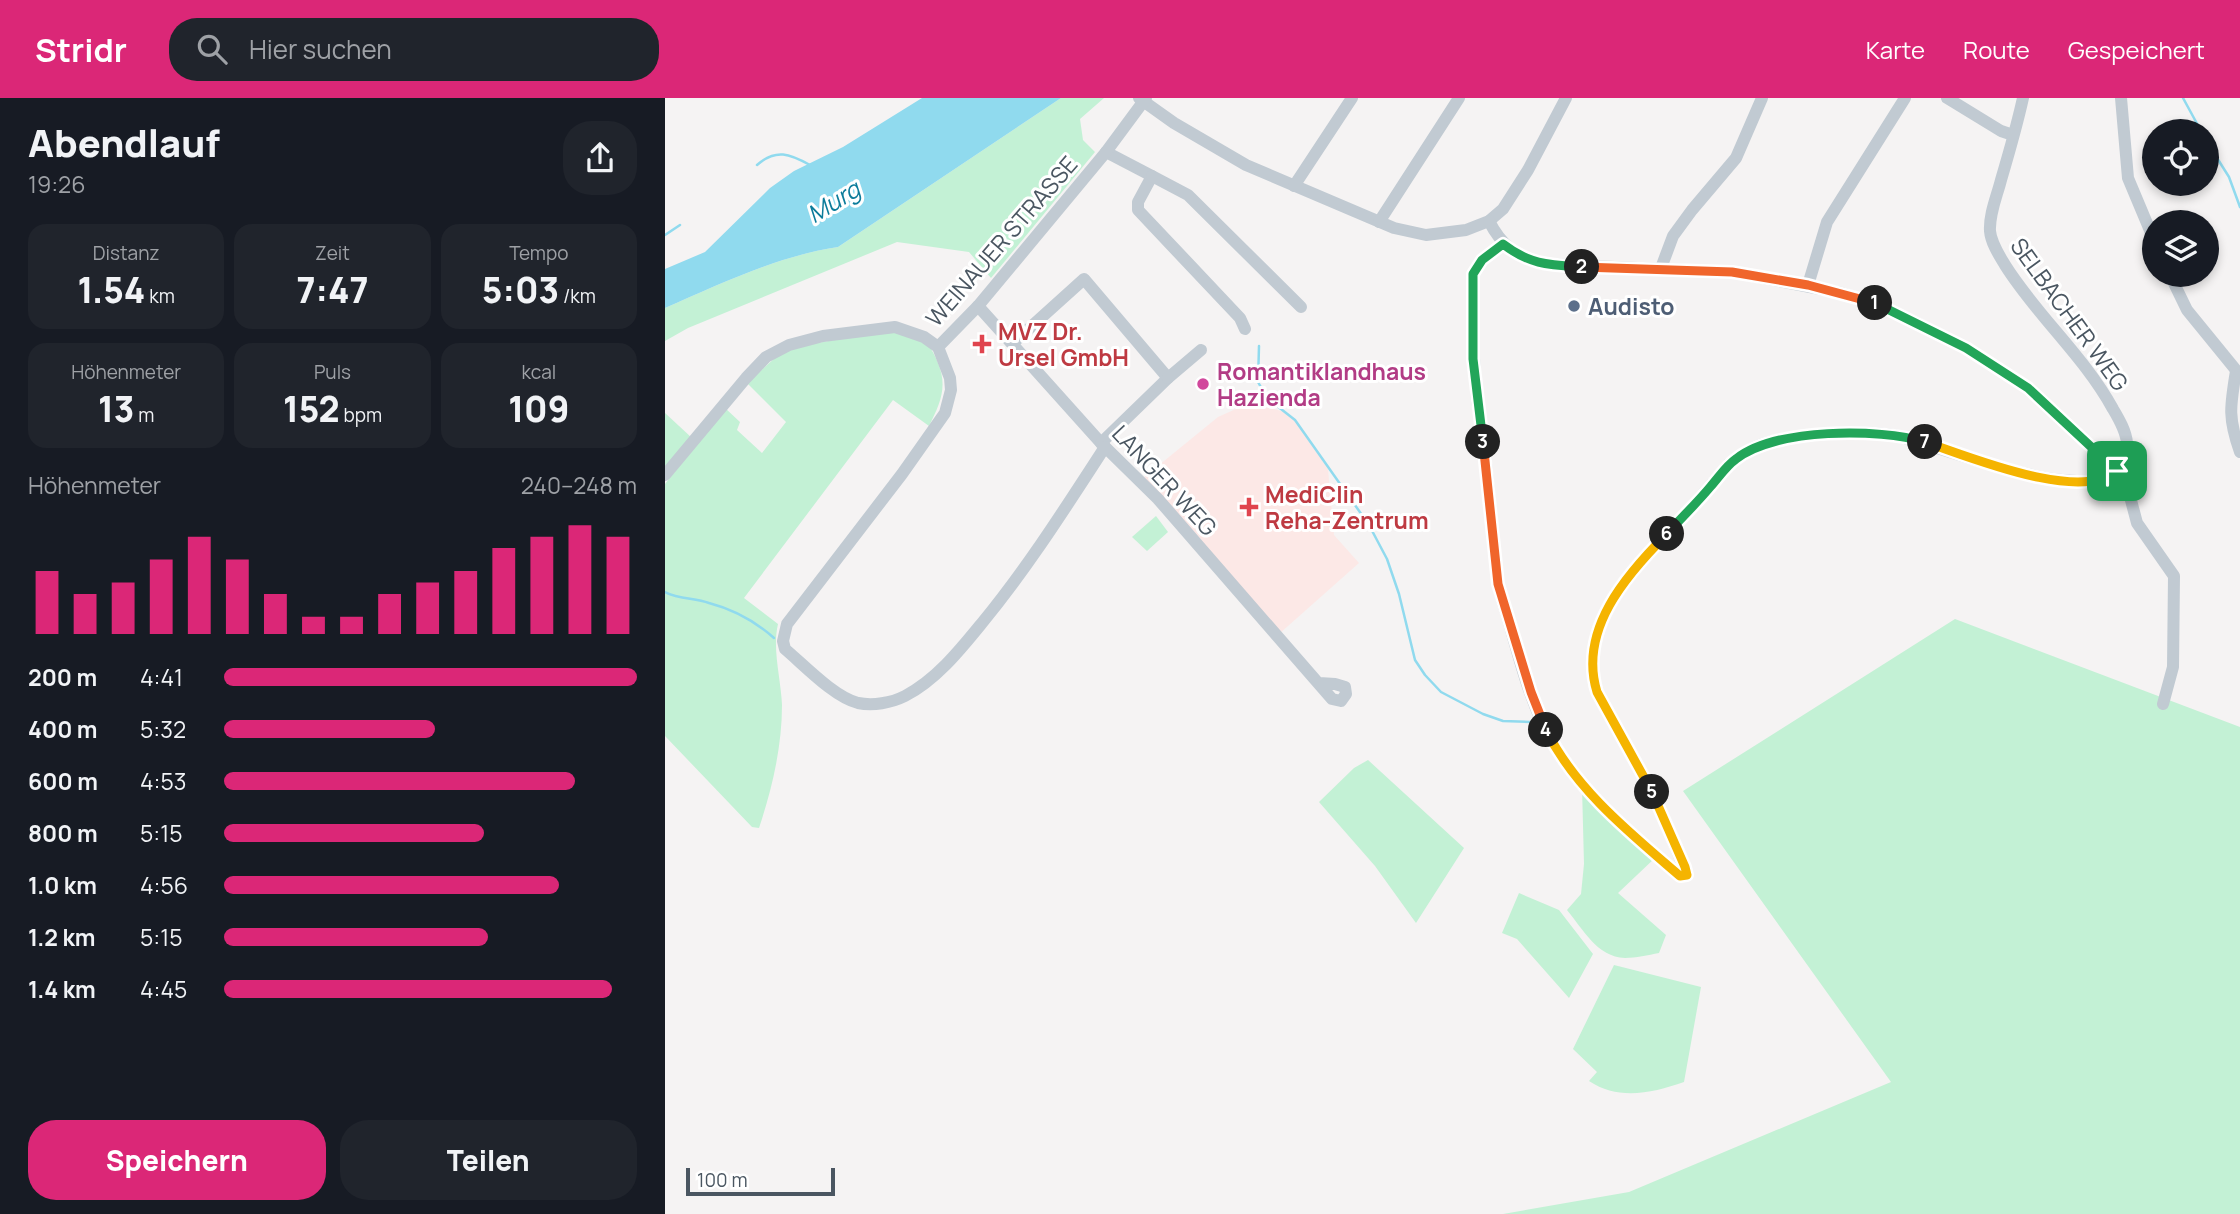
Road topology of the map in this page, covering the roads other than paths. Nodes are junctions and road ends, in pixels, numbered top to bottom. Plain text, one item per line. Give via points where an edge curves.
1 (1352, 98) edge
2 (1459, 98) edge
3 (1566, 98) edge
4 (1762, 98) edge
5 (1905, 98) edge
6 (1947, 98) edge
7 (2023, 98) edge
8 (2121, 98) edge
9 (1143, 99) edge
10 (2013, 135) junction
11 (1106, 152) junction
12 (1152, 176) junction
13 (1294, 186) junction
14 (2142, 211) edge
15 (1489, 220) junction
16 (1379, 222) junction
17 (1503, 244) junction
18 (1661, 268) junction
19 (1808, 285) junction
20 (2176, 287) edge
21 (978, 306) junction
22 (1301, 307) dead end
23 (1245, 329) dead end
24 (1013, 343) junction
25 (938, 347) junction
26 (1201, 350) dead end
27 (2238, 373) edge
28 (1168, 378) junction
29 (1103, 445) junction
30 (2240, 452) edge
31 (2117, 471) junction
32 (665, 474) edge
33 (1319, 683) dead end
34 (2163, 704) dead end

1 - 13 street
2 - 16 street
3 - 15 street via 1513,196
4 - 18 street via 1736,158 1673,236
5 - 19 street via 1827,222
6 - 10 street
7 - 10 street, SELBACHER WEG
8 - 14 street via 2128,178
9 - 11 street, WEINAUER STRASSE
9 - 13 street via 1211,145
10 - 31 street, SELBACHER WEG via 1990,236 2017,283 2078,357 2111,406 2127,444
11 - 12 street
11 - 21 street, WEINAUER STRASSE
12 - 22 street via 1188,195
12 - 23 street via 1138,211 1240,318
13 - 16 street
15 - 16 street via 1440,235 1412,233
15 - 17 street
17 - 18 street via 1518,256 1544,264
17 - 31 street via 1476,265 1472,318 1477,400 1503,603 1553,744 1581,783 1680,876 1687,875 1685,867 1657,800 1597,692 1593,679 1595,639 1624,582 1730,464 1762,444 1865,433 1920,441 2027,475 2064,481 2097,481
18 - 19 street via 1732,272
19 - 31 street via 1874,303 1995,365 2028,388
20 - 27 street via 2187,310
21 - 24 street, LANGER WEG
21 - 25 street, WEINAUER STRASSE
24 - 28 street via 1084,279
24 - 29 street, LANGER WEG
25 - 29 street, WEINAUER STRASSE via 950,378 944,413 787,624 785,649 841,695 875,704 902,698 949,662 1050,534
25 - 32 street via 895,327 823,335 789,345 766,357
26 - 28 street
27 - 30 street via 2231,426
28 - 29 street
29 - 33 street, LANGER WEG via 1158,499
31 - 34 street via 2129,489 2137,523 2174,576 2173,667

